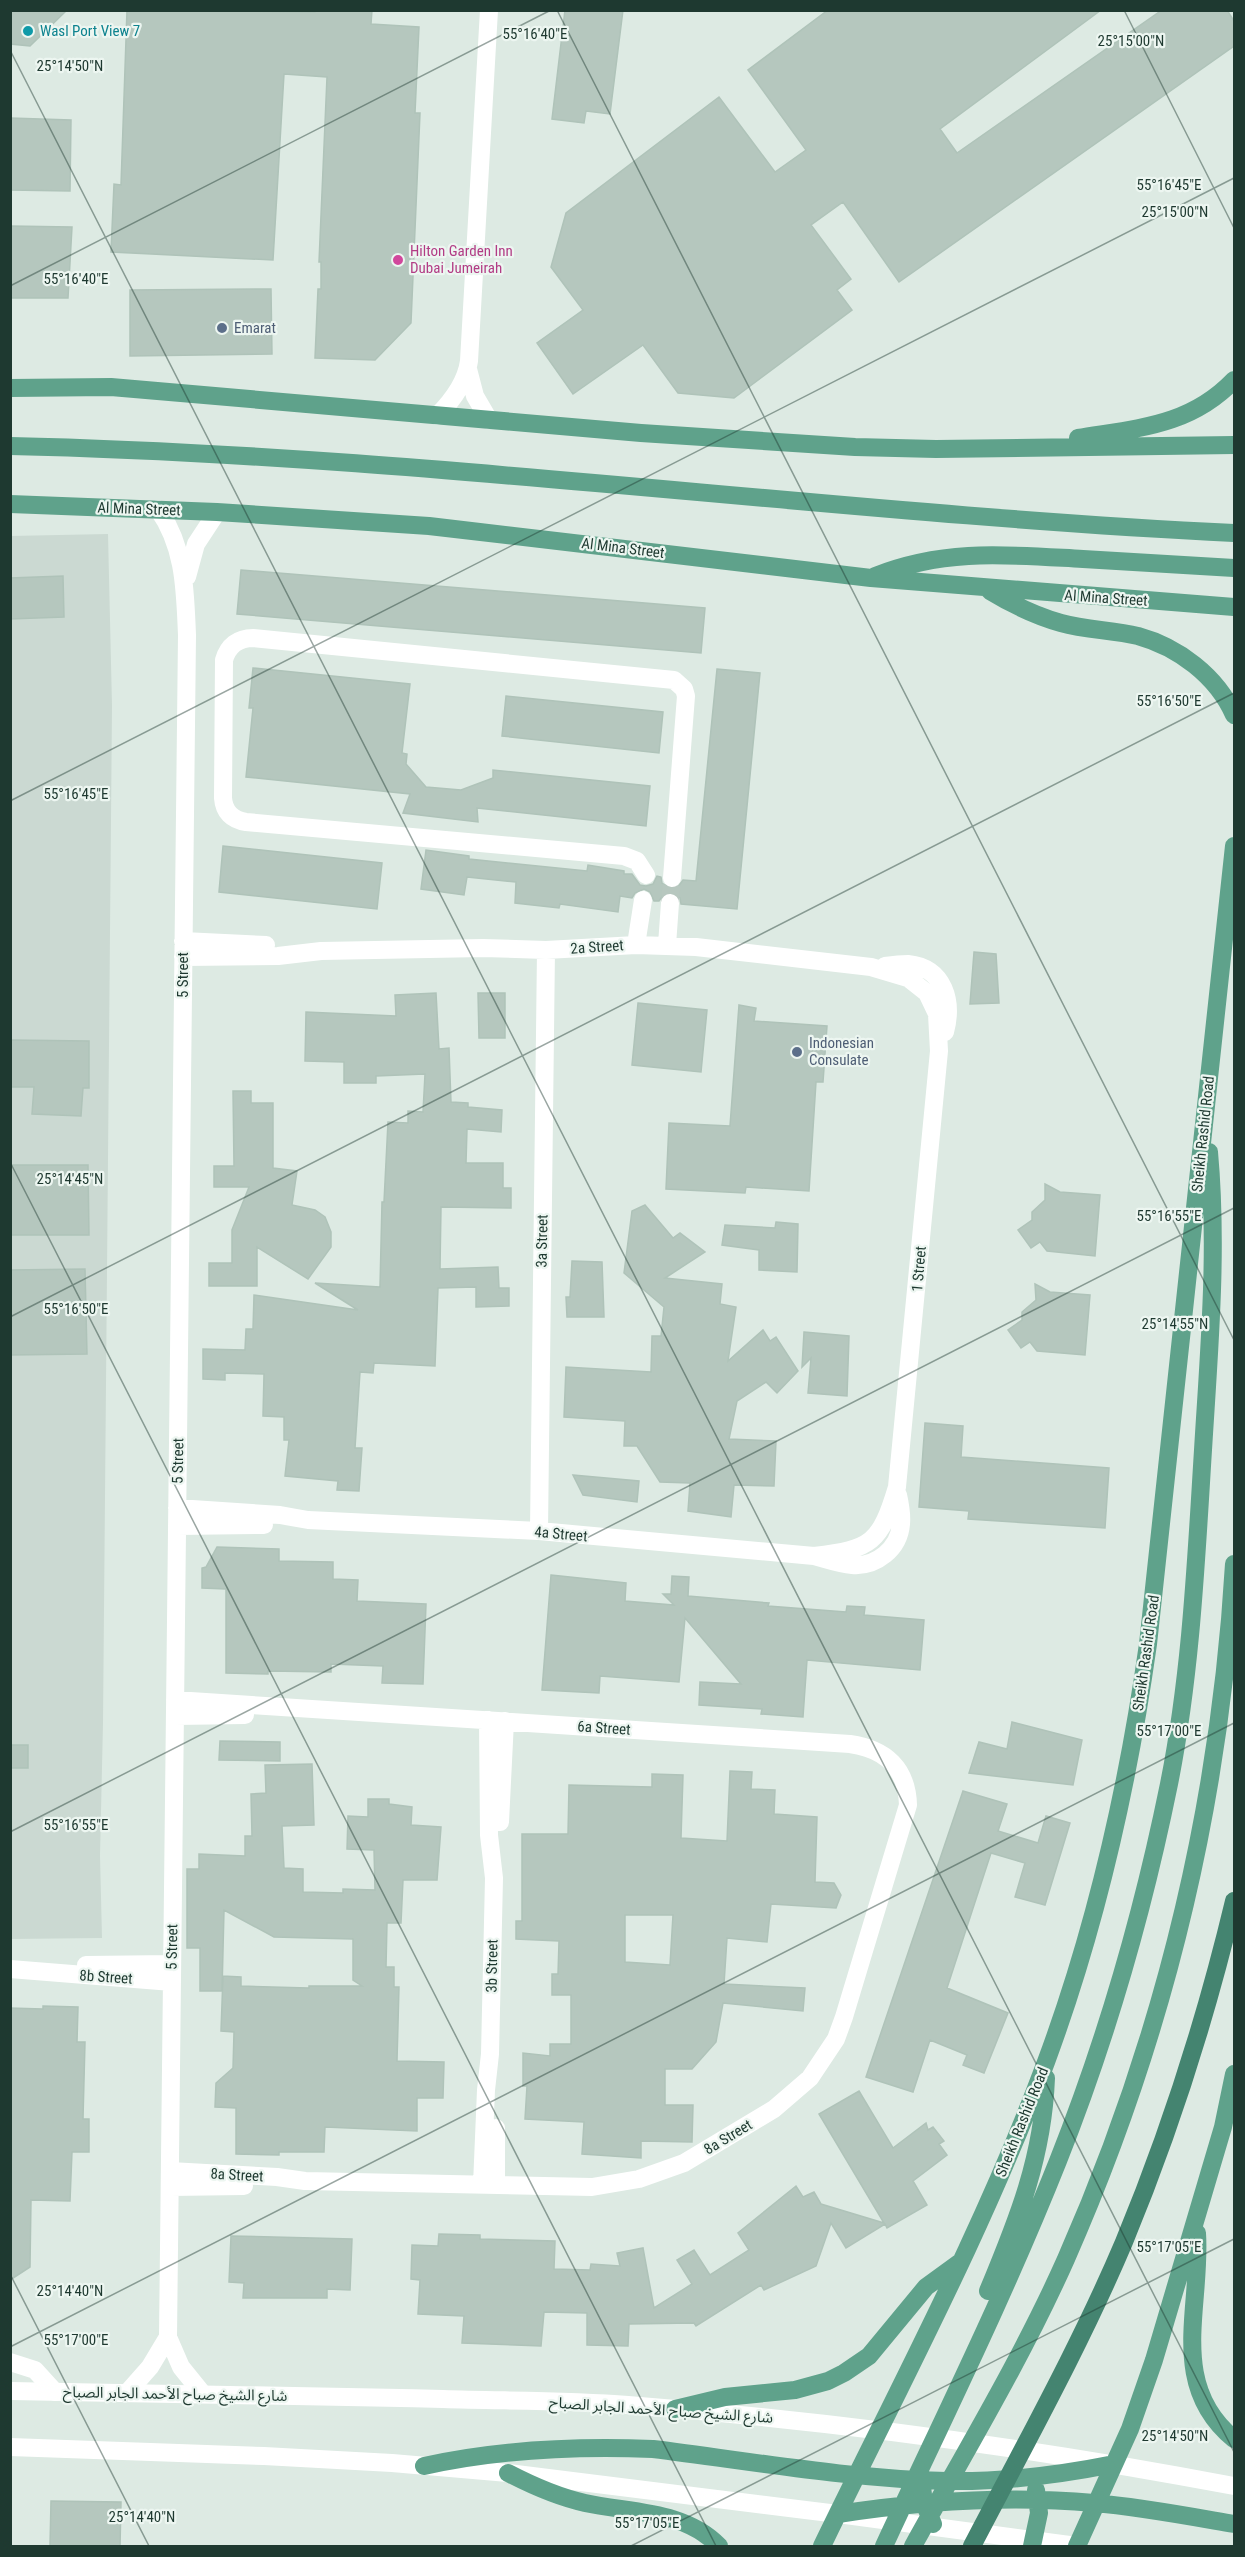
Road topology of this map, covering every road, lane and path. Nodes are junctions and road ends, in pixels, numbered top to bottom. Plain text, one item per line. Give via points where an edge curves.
1 (489, 10) edge
2 (468, 369) junction
3 (1234, 380) edge
4 (33, 387) junction
5 (10, 388) edge
6 (10, 394) edge
7 (437, 416) junction
8 (489, 420) junction
9 (1234, 445) edge
10 (10, 446) edge
11 (1017, 448) junction
12 (10, 504) edge
13 (158, 509) junction
14 (217, 512) junction
15 (1234, 532) edge
16 (1234, 568) edge
17 (871, 578) junction
18 (185, 585) junction
19 (986, 589) junction
20 (1234, 608) edge
21 (1234, 715) edge
22 (1234, 846) edge
23 (646, 875) dead end
24 (672, 878) tunnel mouth
25 (643, 900) dead end
26 (670, 903) tunnel mouth
27 (636, 945) junction
28 (667, 945) junction
29 (183, 949) junction
30 (546, 950) junction
31 (933, 987) joint
32 (1205, 1111) junction
33 (897, 1487) junction
34 (177, 1517) junction
35 (539, 1531) junction
36 (871, 1541) joint
37 (814, 1556) junction
38 (884, 1556) joint
39 (1234, 1564) edge
40 (175, 1708) junction
41 (497, 1721) junction
42 (897, 1767) joint
43 (1234, 1901) edge
44 (10, 1969) edge
45 (172, 1973) junction
46 (1046, 2062) junction
47 (1234, 2074) edge
48 (170, 2179) junction
49 (489, 2185) junction
50 (1196, 2217) junction
51 (960, 2262) junction
52 (168, 2337) junction
53 (10, 2362) edge
54 (10, 2391) edge
55 (55, 2392) junction
56 (127, 2393) junction
57 (202, 2393) junction
58 (675, 2409) junction
59 (878, 2430) junction
60 (929, 2436) junction
61 (1234, 2439) edge
62 (10, 2447) edge
63 (1014, 2448) junction
64 (1114, 2464) junction
65 (424, 2466) junction
66 (508, 2473) junction
67 (856, 2474) junction
68 (1033, 2477) junction
69 (920, 2480) junction
70 (1234, 2486) edge
71 (1038, 2499) junction
72 (924, 2503) junction
73 (1097, 2503) junction
74 (838, 2514) junction
75 (1234, 2524) edge
76 (935, 2527) junction
77 (1033, 2543) edge
78 (719, 2547) edge
79 (822, 2547) edge
80 (884, 2547) edge
81 (913, 2547) edge
82 (972, 2547) edge
83 (1077, 2547) edge

1 - 2 street
2 - 7 street via 455,395
2 - 8 street via 475,396
3 - 11 main road via 1206,405 1169,422
4 - 5 main road
4 - 6 main road
4 - 7 main road via 111,387
7 - 8 main road
8 - 11 main road via 855,447
9 - 11 main road
10 - 15 main road via 383,465 1060,522
12 - 13 main road, Al Mina Street
13 - 14 main road, Al Mina Street
13 - 18 street, 5 Street via 176,543
14 - 17 main road, Al Mina Street via 429,526
14 - 18 street, 5 Street via 196,544
16 - 17 main road via 982,554 925,560
17 - 19 main road, Al Mina Street
18 - 29 street, 5 Street
19 - 20 main road, Al Mina Street
19 - 21 main road via 1041,617 1080,628 1137,636 1169,648 1211,680
22 - 32 main road, Sheikh Rashid Road
23 - 24 street via 637,861 624,856 232,818 223,798 226,653 237,641 253,638 674,680 686,696
25 - 27 street
26 - 28 street
27 - 28 street, 2a Street
27 - 30 street, 2a Street
28 - 31 street, 2a Street via 871,967 908,964 931,973
29 - 30 street, 2a Street
29 - 34 street, 5 Street
30 - 35 street, 3a Street
31 - 33 street, 1 Street via 939,1051
32 - 46 main road, Sheikh Rashid Road via 1139,1708 1110,1853
32 - 80 main road via 1211,1184 1212,1299 1196,1566 1186,1674 1169,1781 1145,1887 1107,2022 1066,2139 1029,2230
33 - 36 street, 1 Street via 886,1522
33 - 38 street, 1 Street via 901,1524 893,1547
34 - 35 street, 4a Street via 280,1515 308,1520
34 - 40 street, 5 Street
35 - 37 street, 4a Street
36 - 37 street, 4a Street via 850,1551
37 - 38 street, 4a Street via 850,1565 862,1565
39 - 81 main road via 1226,1670 1204,1817 1168,1973 1145,2049 1107,2160 1065,2261
40 - 41 street, 6a Street via 275,1706
40 - 45 street, 5 Street
41 - 42 street, 6a Street via 850,1744 877,1750
41 - 49 street, 3b Street via 500,1836 494,1878 490,2054 485,2099
42 - 49 street, 8a Street via 908,1792 906,1819 836,2039 810,2078 774,2109 684,2163 639,2180 592,2187
43 - 82 highway via 1197,2040 1150,2177 1093,2309
44 - 45 street, 8b Street via 83,1965
45 - 48 street, 5 Street
46 - 51 main road, Sheikh Rashid Road
46 - 60 main road via 1042,2125 1029,2188
47 - 50 main road
48 - 49 street, 8a Street via 277,2177
48 - 52 street, 5 Street
50 - 61 main road via 1198,2271 1192,2361 1209,2410
50 - 64 main road via 1154,2360
51 - 58 main road via 926,2287 880,2345 844,2373 795,2390 725,2397
51 - 59 main road, Sheikh Rashid Road
52 - 56 street via 150,2367
52 - 57 street, 5 Street via 181,2367
53 - 55 street via 34,2370
54 - 55 street, شارع الشيخ صباح الأحمد الجابر الصباح
55 - 56 street, شارع الشيخ صباح الأحمد الجابر الصباح
56 - 57 street, شارع الشيخ صباح الأحمد الجابر الصباح
57 - 58 street, شارع الشيخ صباح الأحمد الجابر الصباح via 589,2403
58 - 59 street, شارع الشيخ صباح الأحمد الجابر الصباح
59 - 60 street, شارع الشيخ صباح الأحمد الجابر الصباح
59 - 67 main road, Sheikh Rashid Road
60 - 63 street, شارع الشيخ صباح الأحمد الجابر الصباح
60 - 69 main road via 923,2450
62 - 65 street
63 - 64 street, شارع الشيخ صباح الأحمد الجابر الصباح
63 - 68 main road
64 - 68 main road
64 - 70 street, شارع الشيخ صباح الأحمد الجابر الصباح
64 - 73 main road
65 - 66 street
65 - 67 main road via 500,2452 615,2447
66 - 74 street
66 - 78 main road via 566,2498 676,2520 704,2534
67 - 69 main road
67 - 74 main road, Sheikh Rashid Road
68 - 69 main road
68 - 71 main road
69 - 72 main road
71 - 72 main road
71 - 73 main road
71 - 77 main road
72 - 74 main road
72 - 76 main road
73 - 75 main road
73 - 83 main road
74 - 76 street
74 - 79 main road, Sheikh Rashid Road
76 - 77 street
77 - 83 street

